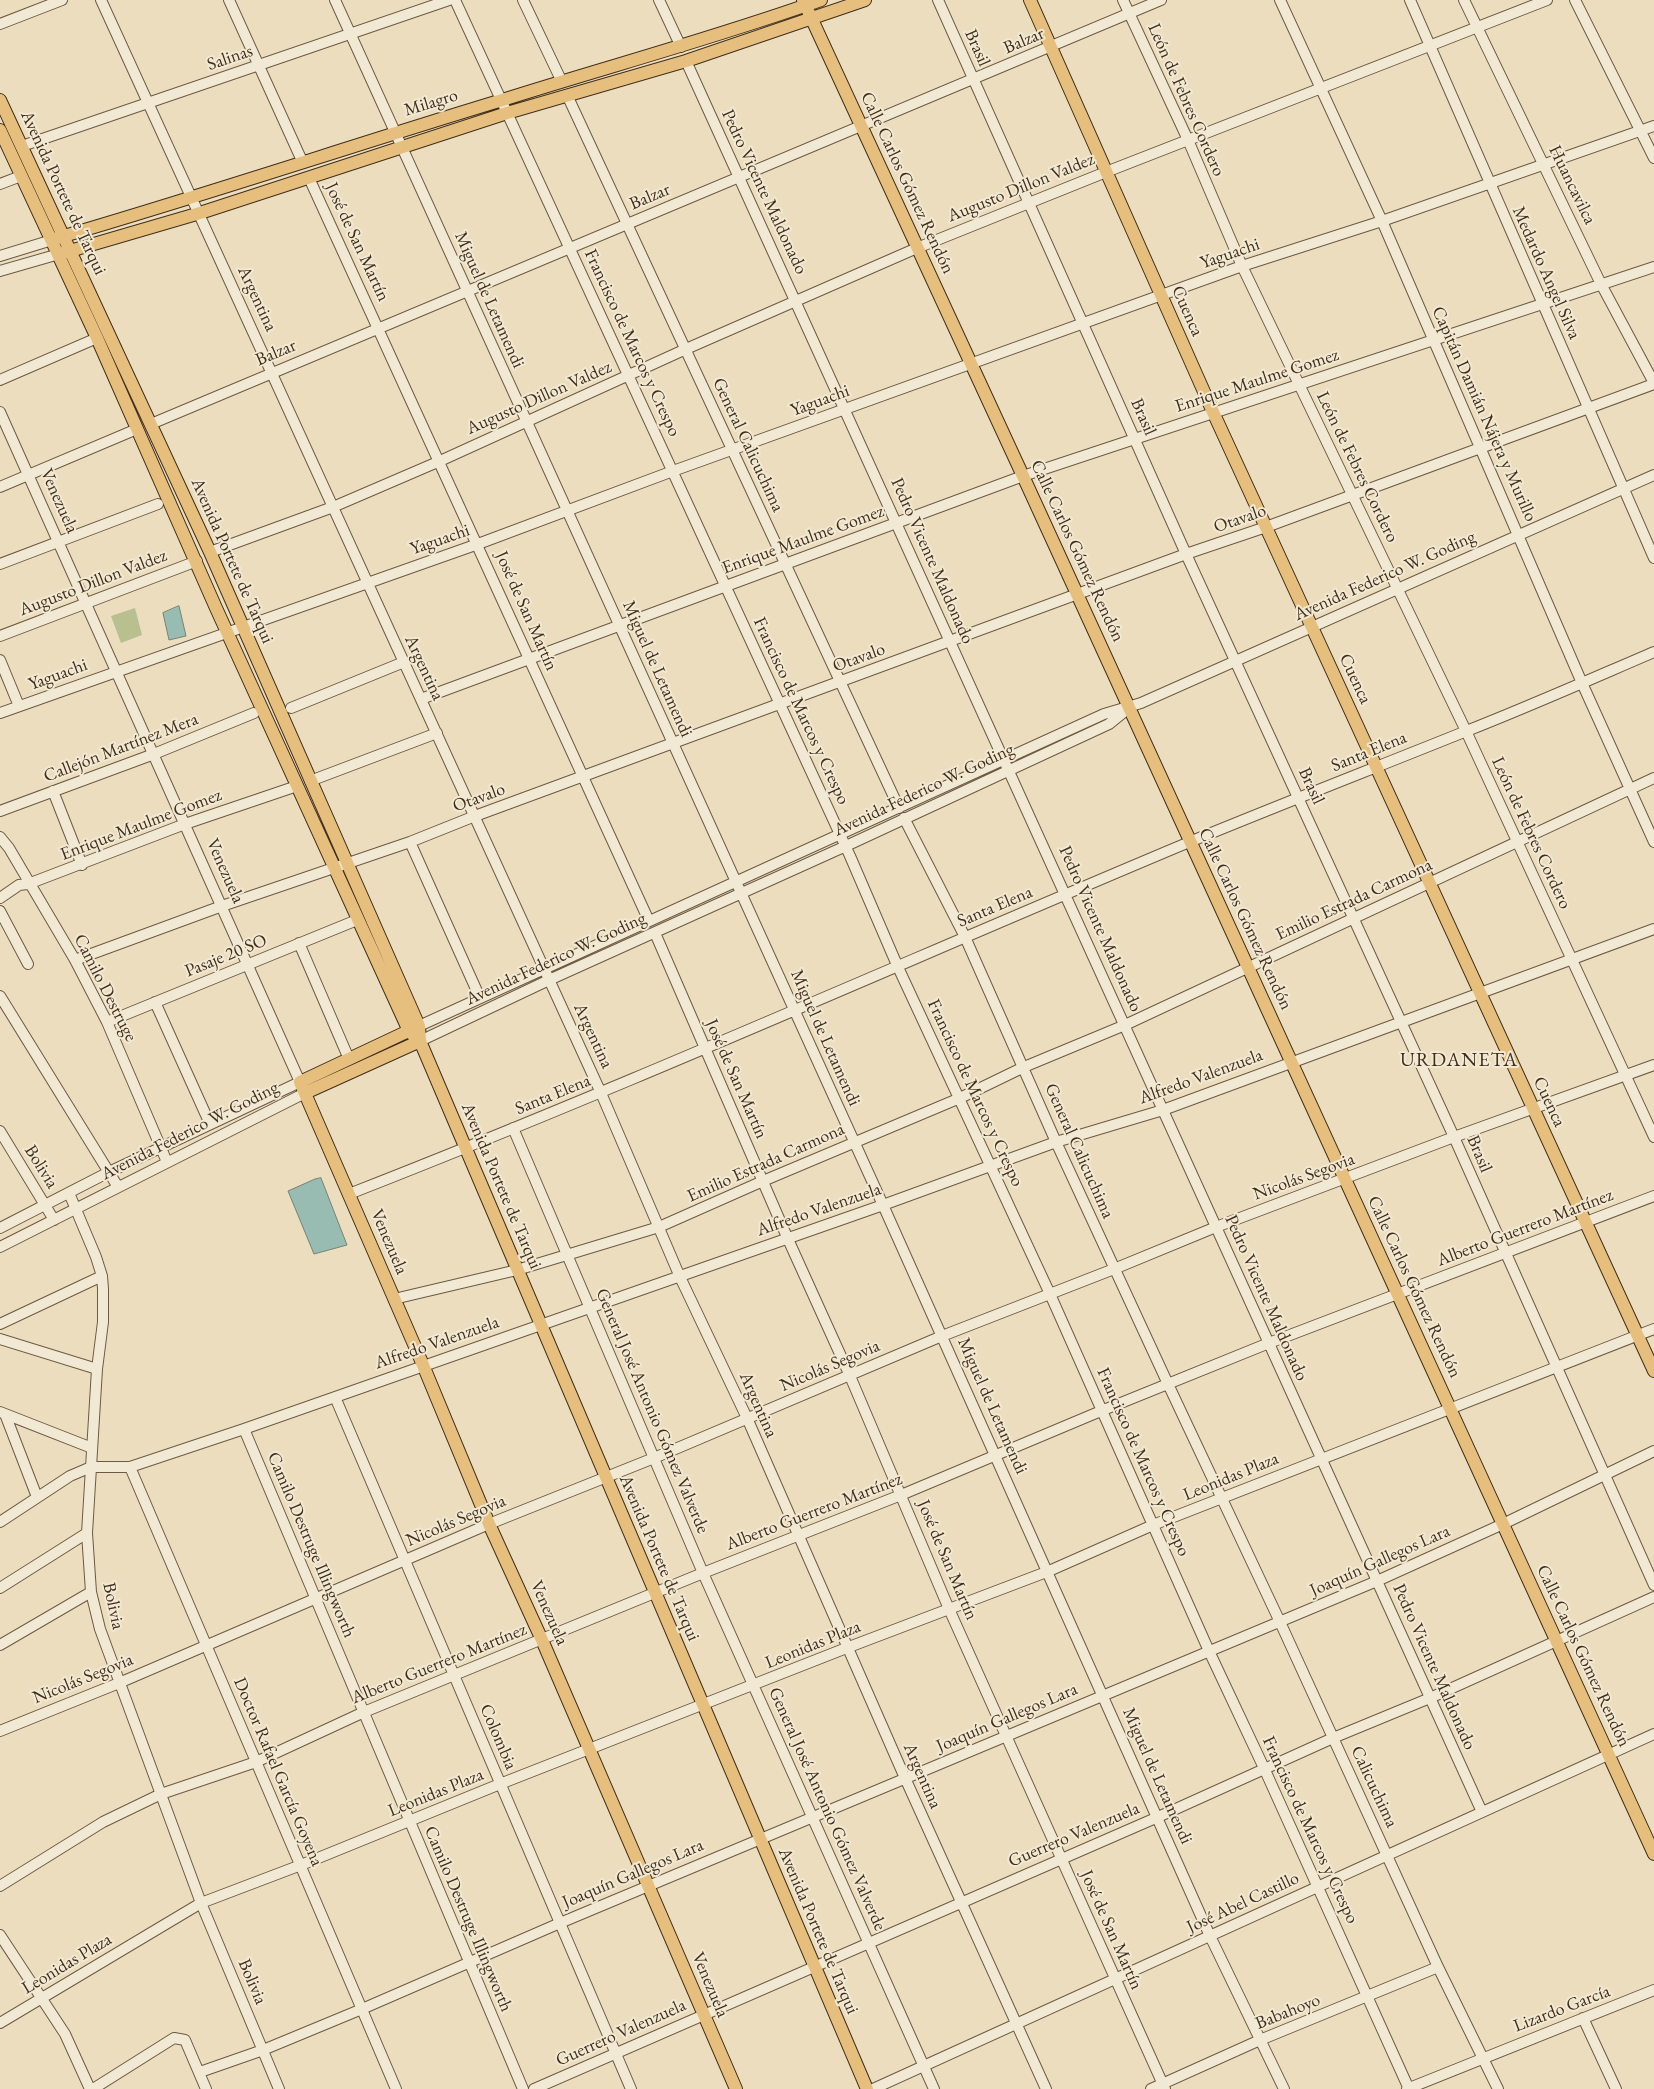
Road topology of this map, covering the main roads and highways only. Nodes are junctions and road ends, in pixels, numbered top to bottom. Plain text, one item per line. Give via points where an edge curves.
1 (821, 0) edge
2 (865, 0) edge
3 (1030, 0) edge
4 (804, 3) edge
5 (812, 18) junction
6 (0, 100) edge
7 (0, 130) edge
8 (58, 238) junction
9 (65, 253) junction
10 (414, 1029) junction
11 (420, 1041) junction
12 (303, 1087) junction
13 (1654, 1371) edge
14 (1654, 1854) edge
15 (736, 2089) edge
16 (867, 2089) edge

1 - 4 main road, Milagro
2 - 5 main road, Milagro
3 - 13 main road, Cuenca via 1213,412
4 - 5 main road, Calle Carlos Gómez Rendón
4 - 8 main road, Milagro via 681,47
5 - 9 main road, Milagro via 686,61 507,113 200,213
5 - 14 main road, Calle Carlos Gómez Rendón
6 - 8 main road, Avenida Portete de Tarqui
7 - 8 main road, Avenida Portete de Tarqui
8 - 9 main road, Avenida Portete de Tarqui
9 - 10 main road, Avenida Portete de Tarqui via 151,424 210,552 347,864
9 - 10 main road, Avenida Portete de Tarqui via 97,338 227,632 357,920
10 - 11 main road, Avenida Portete de Tarqui
10 - 12 main road, Avenida Federico W. Goding via 349,1059
11 - 12 main road, Avenida Federico W. Goding
11 - 16 main road, Avenida Portete de Tarqui
12 - 15 main road, Venezuela via 489,1524

